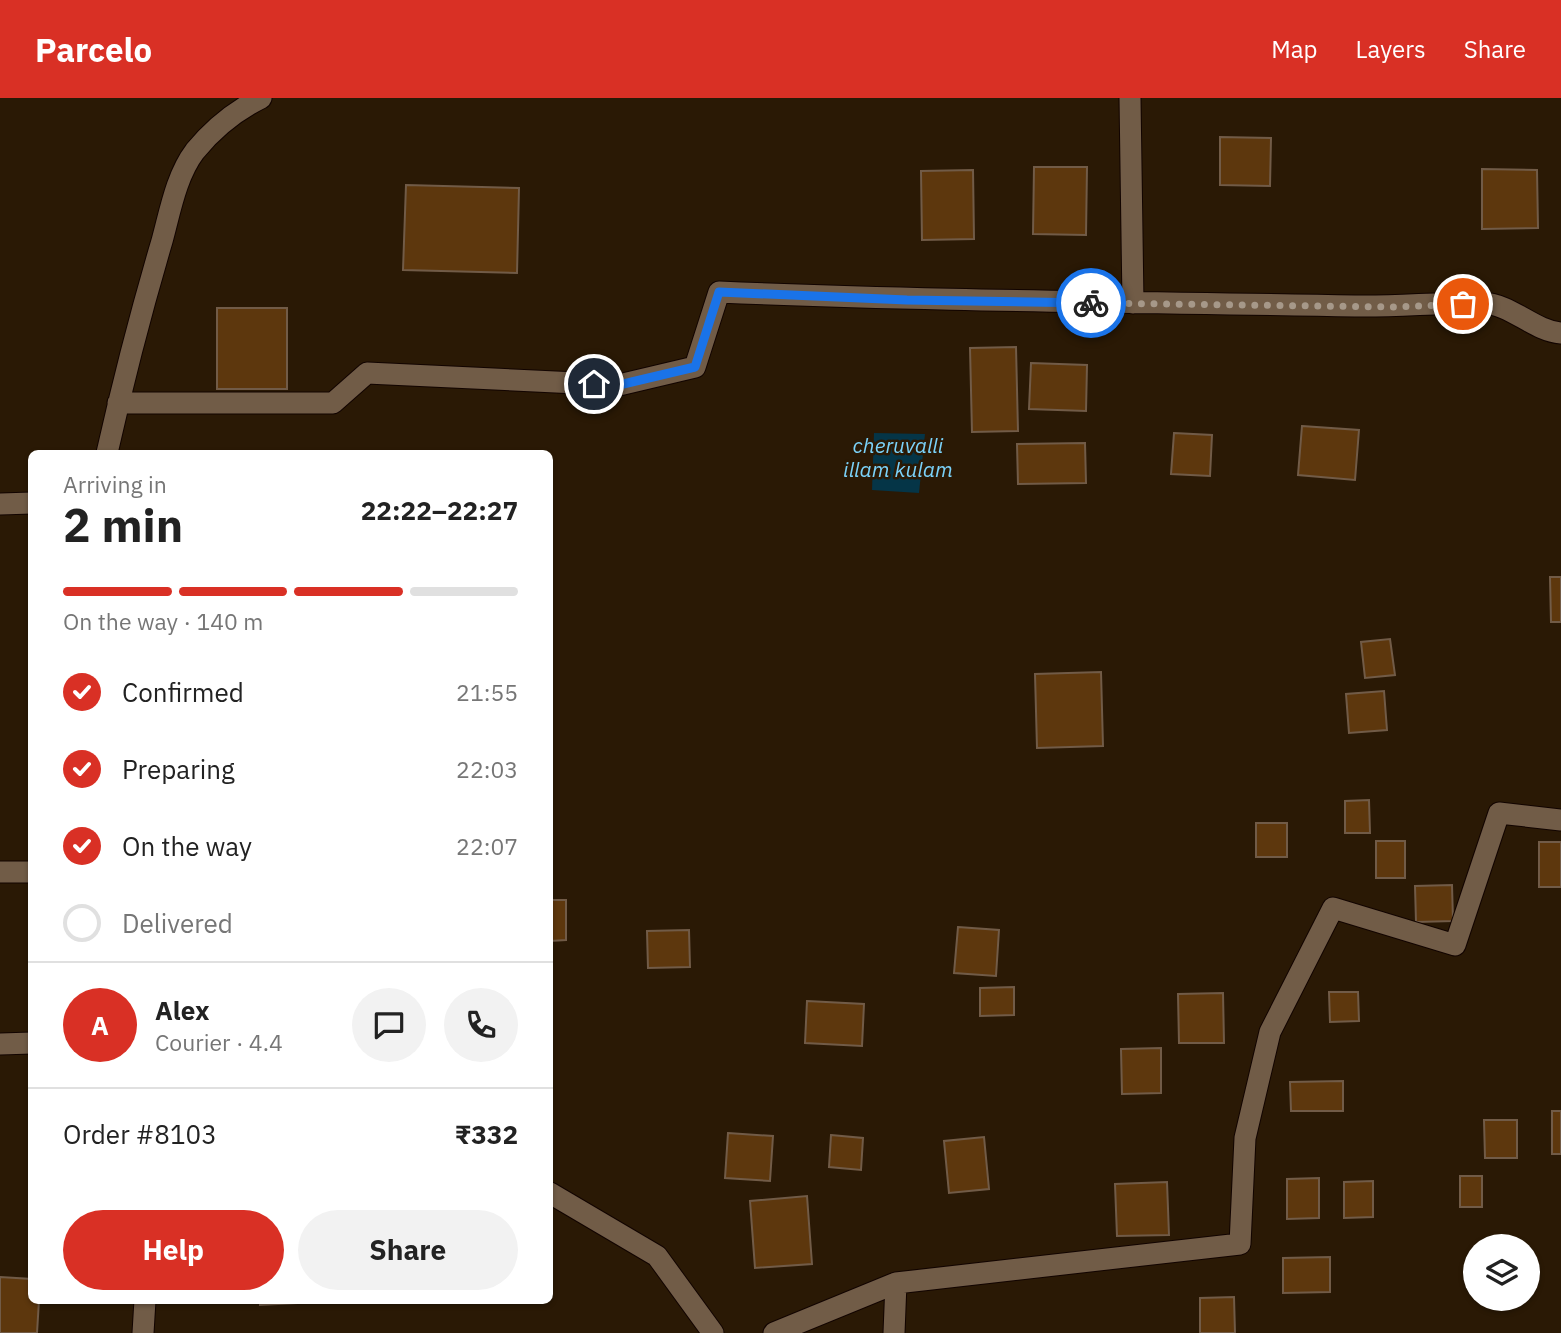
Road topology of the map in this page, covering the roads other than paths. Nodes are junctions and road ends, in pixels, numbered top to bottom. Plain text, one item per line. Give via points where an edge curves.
1 (261, 98) edge
2 (1130, 98) edge
3 (1133, 303) junction
4 (1561, 333) edge
5 (118, 403) junction
6 (108, 450) edge
7 (28, 503) edge
8 (0, 504) edge
9 (1561, 820) edge
10 (0, 872) edge
11 (28, 872) edge
12 (28, 1043) edge
13 (0, 1044) edge
14 (553, 1195) edge
15 (896, 1283) junction
16 (145, 1304) edge
17 (143, 1333) edge
18 (713, 1333) edge
19 (775, 1333) edge
20 (894, 1333) edge

1 - 5 street via 242,107 211,134 194,153 179,183
2 - 3 street
3 - 4 street via 1394,307 1486,303
3 - 5 street via 719,292 695,367 619,385 367,373 333,403
5 - 6 street
7 - 8 street
9 - 15 street via 1499,813 1455,945 1333,908 1270,1032 1245,1138 1240,1244
10 - 11 street
12 - 13 street
14 - 18 street via 657,1256
15 - 19 street
15 - 20 street
16 - 17 street

